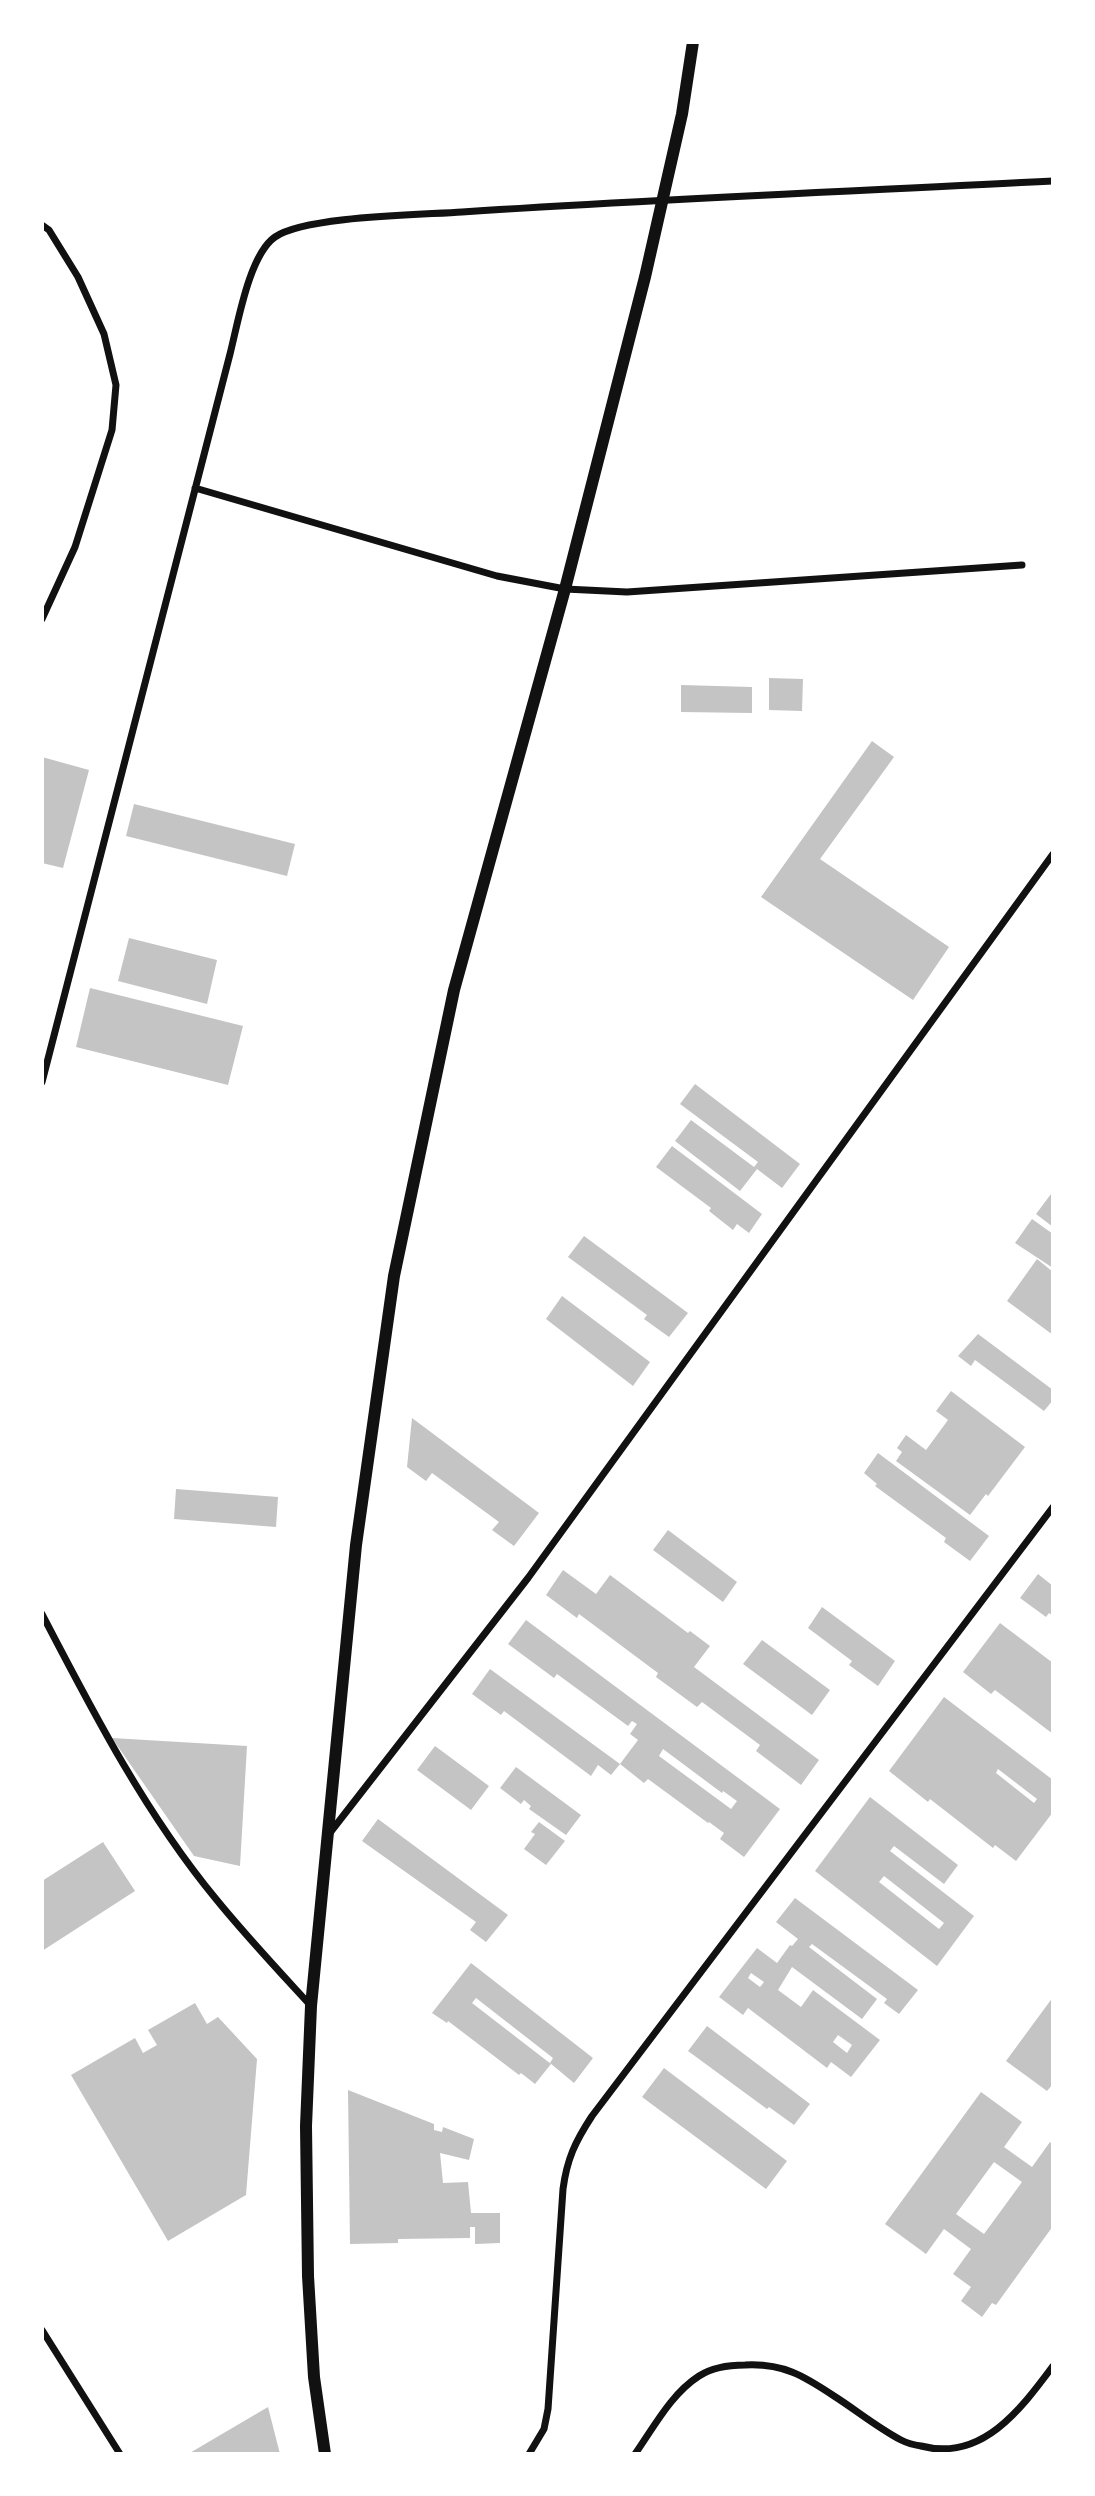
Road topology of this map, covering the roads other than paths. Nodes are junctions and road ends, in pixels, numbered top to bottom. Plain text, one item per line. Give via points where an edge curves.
1 (693, 42) edge
2 (1053, 181) edge
3 (663, 199) junction
4 (42, 225) edge
5 (195, 488) junction
6 (1022, 565) dead end
7 (565, 589) junction
8 (42, 619) edge
9 (1053, 855) edge
10 (42, 1082) edge
11 (1053, 1507) edge
12 (42, 1614) edge
13 (326, 1837) junction
14 (311, 2006) junction
15 (42, 2330) edge
16 (1053, 2366) edge
17 (120, 2454) edge
18 (325, 2454) edge
19 (529, 2454) edge
20 (635, 2454) edge

1 - 3 street
2 - 3 street
3 - 5 street via 356,220 294,228 275,237 264,247 254,270
3 - 7 street
4 - 8 street via 78,277 104,334 116,385 112,430 75,547
5 - 7 street via 497,576
5 - 10 street
6 - 7 street via 627,592
7 - 13 street via 454,990 394,1276 356,1545
9 - 13 street via 528,1578
11 - 19 street via 574,2143 563,2189 548,2409 544,2429
12 - 14 street via 88,1703 159,1821 215,1898
13 - 14 street
14 - 18 street via 306,2126 308,2276 314,2377
15 - 17 street
16 - 20 street via 1028,2399 989,2436 970,2445 930,2449 903,2442 803,2375 778,2366 726,2366 700,2375 671,2401

